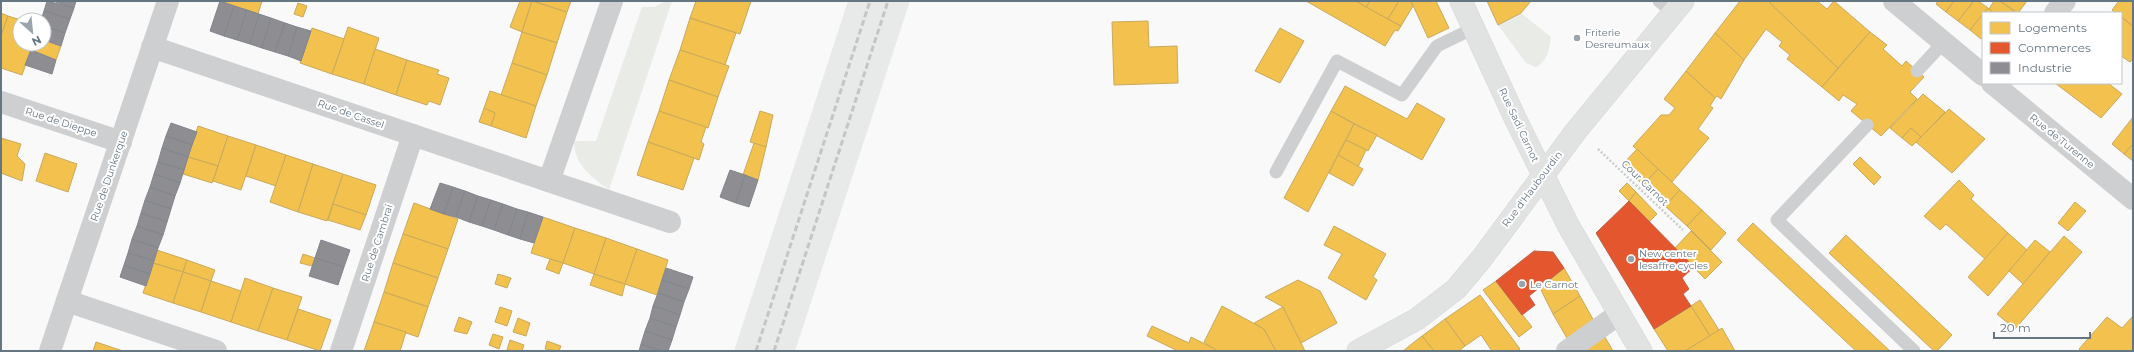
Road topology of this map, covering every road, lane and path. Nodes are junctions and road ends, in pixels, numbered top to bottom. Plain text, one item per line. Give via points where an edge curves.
1 (168, 1) edge
2 (612, 1) edge
3 (1461, 1) edge
4 (1894, 1) edge
5 (2065, 1) edge
6 (1672, 5) edge
7 (2057, 12) edge
8 (1474, 28) junction
9 (1944, 42) junction
10 (152, 47) junction
11 (1917, 71) dead end
12 (1982, 73) edge
13 (1995, 84) edge
14 (1, 102) edge
15 (1867, 125) dead end
16 (413, 135) junction
17 (121, 142) junction
18 (1596, 147) dead end
19 (1276, 172) dead end
20 (1543, 176) junction
21 (549, 181) junction
22 (2133, 199) edge
23 (670, 222) dead end
24 (1683, 230) dead end
25 (67, 301) junction
26 (1619, 314) junction
27 (50, 351) edge
28 (216, 351) edge
29 (340, 351) edge
30 (1358, 351) edge
31 (1568, 351) edge
32 (1641, 351) edge
33 (1914, 351) edge

1 - 10 street, Rue de Dunkerque
2 - 21 street
3 - 8 main road, Rue Sadi Carnot
4 - 9 street, Rue de Turenne
5 - 7 street
6 - 20 main road, Rue d'Haubourdin
8 - 19 lane via 1437,46 1402,95 1338,61
8 - 20 main road, Rue Sadi Carnot
9 - 11 lane
9 - 12 street, Rue de Turenne
10 - 16 street, Rue de Cassel
10 - 17 street, Rue de Dunkerque
13 - 22 street, Rue de Turenne
14 - 17 street, Rue de Dieppe
15 - 33 lane via 1777,220
16 - 21 street, Rue de Cassel
16 - 29 street, Rue de Cambrai
17 - 25 street, Rue de Dunkerque
18 - 24 path, Cour Carnot
20 - 26 main road, Rue Sadi Carnot
20 - 30 main road, Rue d'Haubourdin via 1456,289 1417,319
21 - 23 street, Rue de Cassel
25 - 27 street, Rue de Dunkerque
25 - 28 street
26 - 31 street
26 - 32 main road, Rue Sadi Carnot

